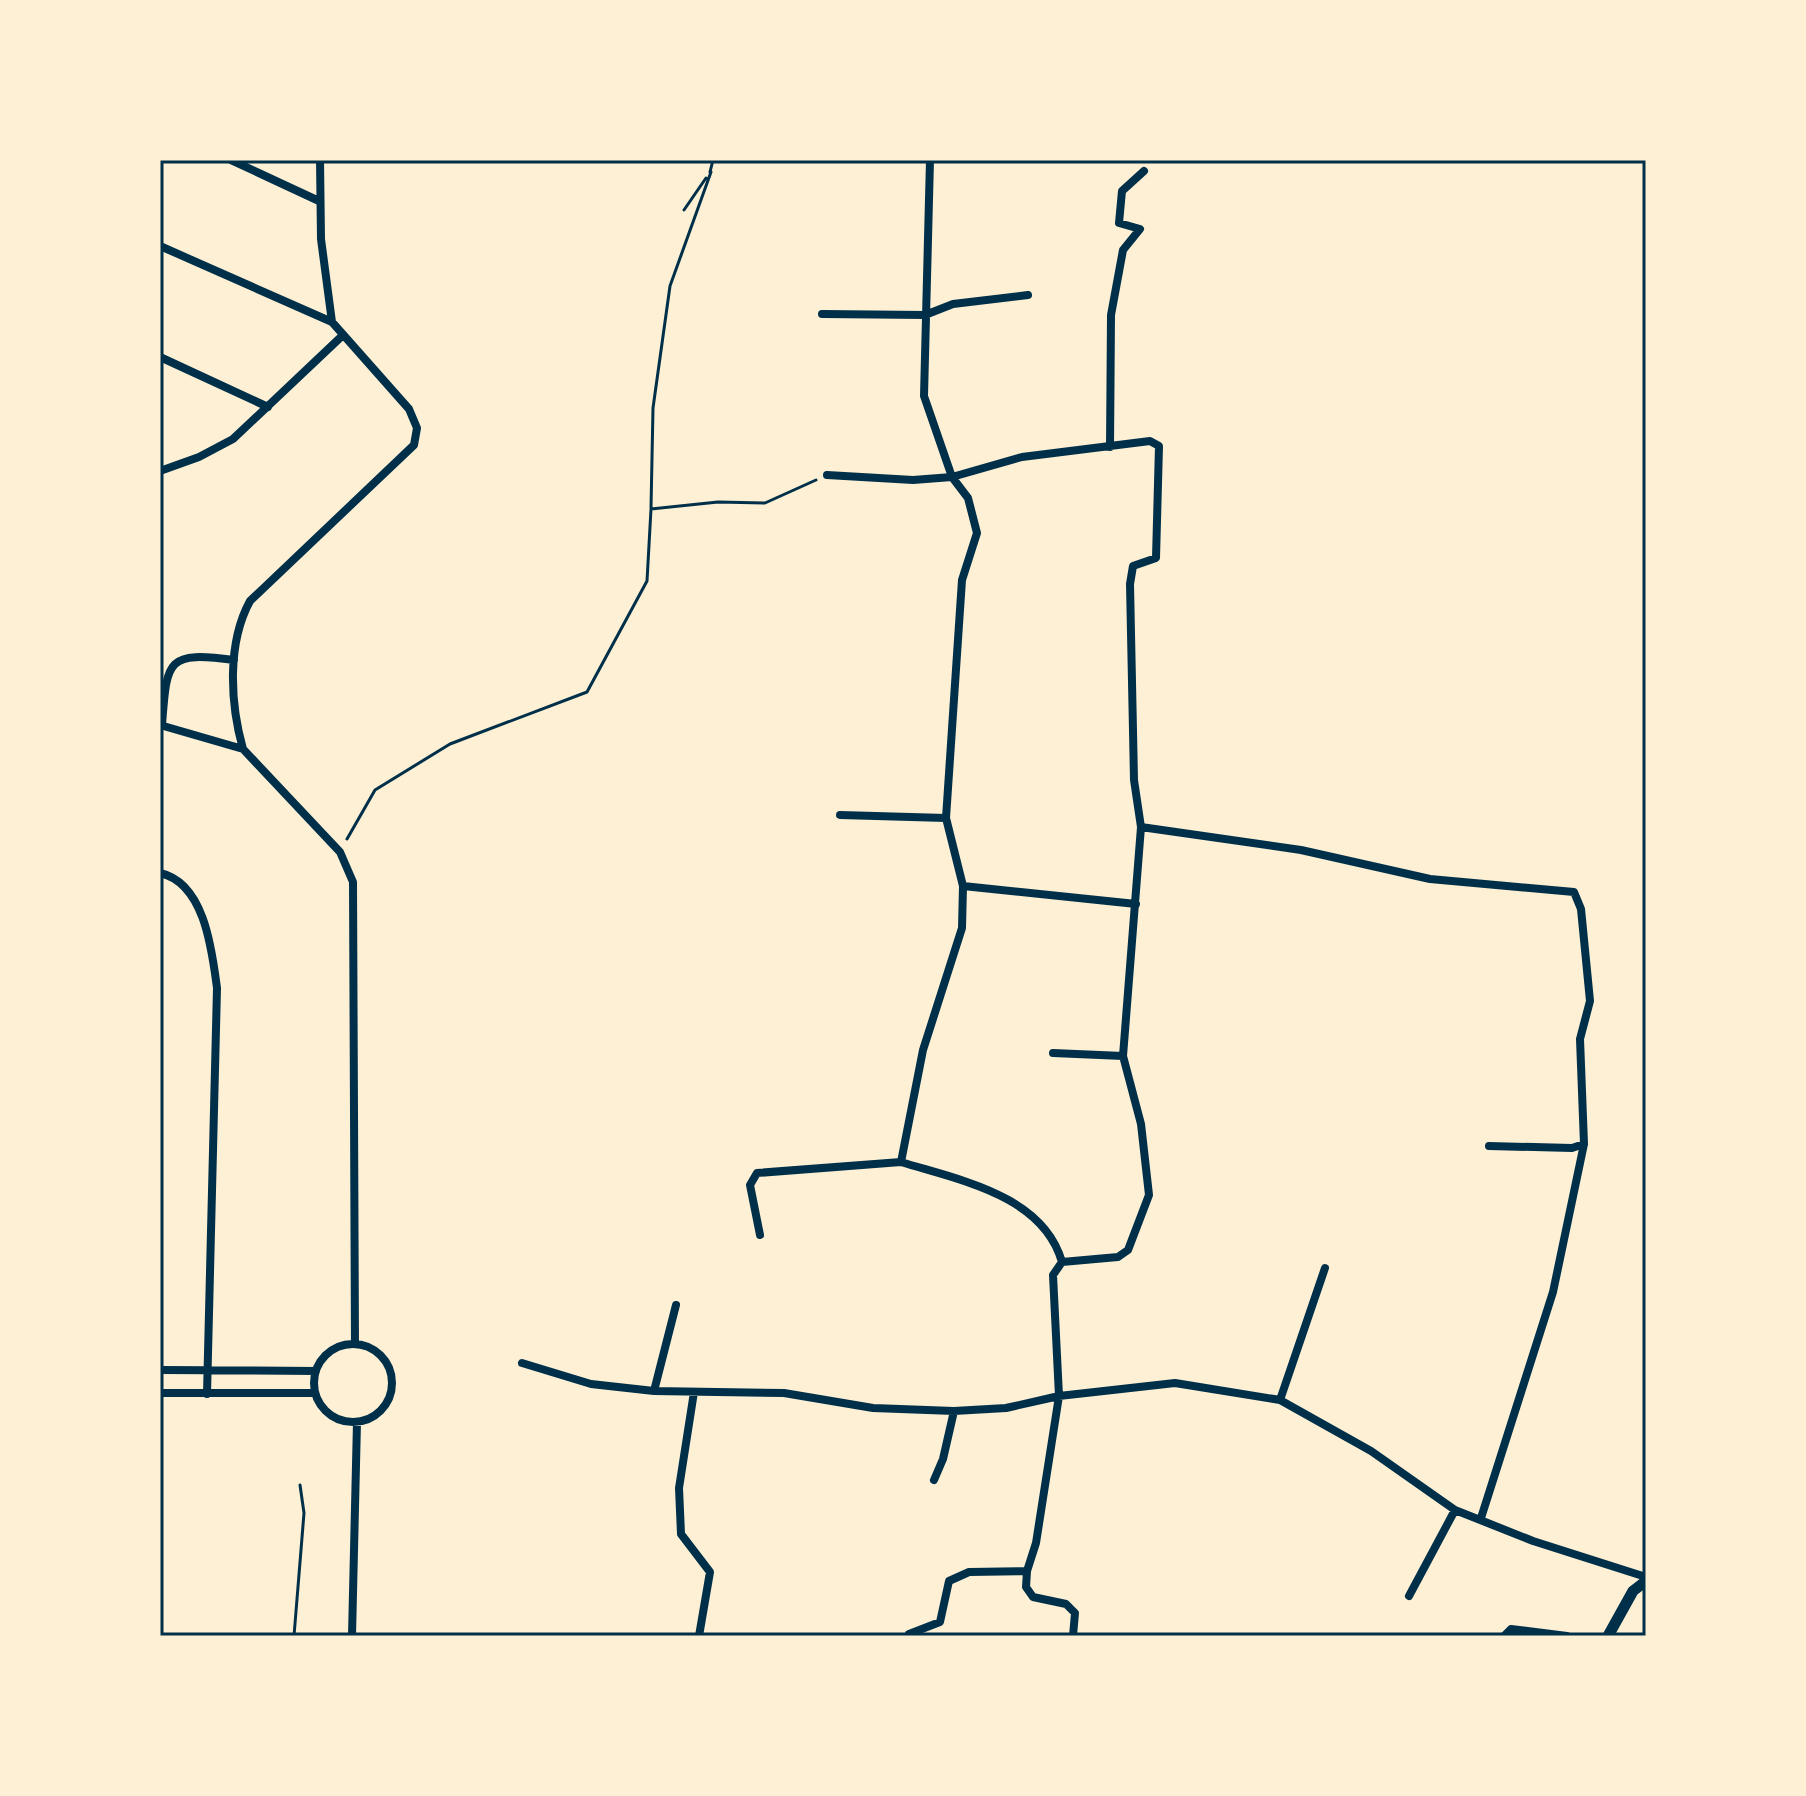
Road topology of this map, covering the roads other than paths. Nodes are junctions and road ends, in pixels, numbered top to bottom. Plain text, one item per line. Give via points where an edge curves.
1 (231, 160) edge
2 (320, 160) edge
3 (930, 160) edge
4 (1144, 171) dead end
5 (319, 201) junction
6 (160, 246) edge
7 (1028, 295) dead end
8 (822, 314) dead end
9 (925, 315) junction
10 (332, 322) junction
11 (342, 336) junction
12 (160, 357) edge
13 (268, 407) junction
14 (1110, 447) junction
15 (161, 470) edge
16 (827, 475) road end
17 (952, 477) junction
18 (234, 660) junction
19 (161, 725) edge
20 (243, 749) junction
21 (840, 815) dead end
22 (946, 818) junction
23 (1141, 827) junction
24 (160, 873) edge
25 (963, 886) junction
26 (1136, 904) junction
27 (1053, 1053) dead end
28 (1123, 1056) junction
29 (1584, 1144) junction
30 (1489, 1146) dead end
31 (901, 1162) junction
32 (760, 1235) dead end
33 (1062, 1262) junction
34 (1325, 1268) dead end
35 (676, 1305) dead end
36 (355, 1344) junction
37 (522, 1363) dead end
38 (160, 1370) edge
39 (207, 1370) junction
40 (316, 1371) junction
41 (654, 1391) junction
42 (694, 1392) junction
43 (160, 1393) edge
44 (315, 1393) junction
45 (207, 1394) junction
46 (1059, 1396) junction
47 (1280, 1400) junction
48 (954, 1411) junction
49 (357, 1422) junction
50 (934, 1480) dead end
51 (1455, 1510) junction
52 (1481, 1518) junction
53 (1027, 1571) junction
54 (1646, 1579) edge
55 (1409, 1596) dead end
56 (909, 1634) dead end
57 (352, 1636) edge
58 (699, 1636) edge
59 (1073, 1636) edge
60 (1504, 1636) edge
61 (1567, 1636) edge
62 (1608, 1636) edge

1 - 5 street
2 - 5 street
3 - 9 street
4 - 14 street via 1122,191 1119,223 1140,229 1123,250 1111,315
5 - 10 street
6 - 10 street
7 - 9 street via 953,304
8 - 9 street
9 - 17 street via 924,396
10 - 11 street
11 - 13 street
11 - 18 street via 409,409 417,428 414,445 250,601 238,627
12 - 13 street
13 - 15 street via 233,439
14 - 17 street via 1022,457
14 - 23 street via 1150,441 1159,446 1156,558 1133,566 1130,584 1134,780
16 - 17 street
17 - 22 street via 968,498 977,533 962,580
18 - 19 street via 179,659 165,684
18 - 20 street
19 - 20 street
20 - 36 street via 349,867 355,902
21 - 22 street
22 - 25 street
23 - 26 street
23 - 29 street via 1301,850 1430,879 1574,892 1581,909 1590,1001 1580,1039
24 - 39 street via 171,875 191,897 210,935 217,988
25 - 26 street
25 - 31 street via 962,928 923,1050
26 - 28 street
27 - 28 street
28 - 33 street via 1141,1124 1149,1195 1128,1250 1120,1256
29 - 30 street
29 - 52 street via 1553,1292
31 - 32 street via 757,1173 750,1185
31 - 33 street via 997,1192 1042,1225
33 - 46 street via 1053,1275
34 - 47 street
35 - 41 street
36 - 40 street via 338,1347
36 - 49 street via 381,1356 392,1382 383,1409
37 - 41 street via 591,1384
38 - 39 street
39 - 40 street
39 - 45 street
40 - 44 street
41 - 42 street
42 - 48 street via 784,1393 873,1408
42 - 58 street via 679,1488 681,1534 710,1572
43 - 45 street
44 - 45 street
44 - 49 street via 332,1414
46 - 47 street via 1175,1383
46 - 48 street via 1006,1408
46 - 53 street
47 - 51 street via 1371,1451
48 - 50 street
49 - 57 street
51 - 52 street
51 - 55 street
52 - 54 street
53 - 56 street via 969,1572 949,1581 940,1622
53 - 59 street via 1026,1587 1033,1597 1066,1604 1075,1613
54 - 62 main road via 1633,1591
60 - 61 street via 1511,1629 1525,1629

